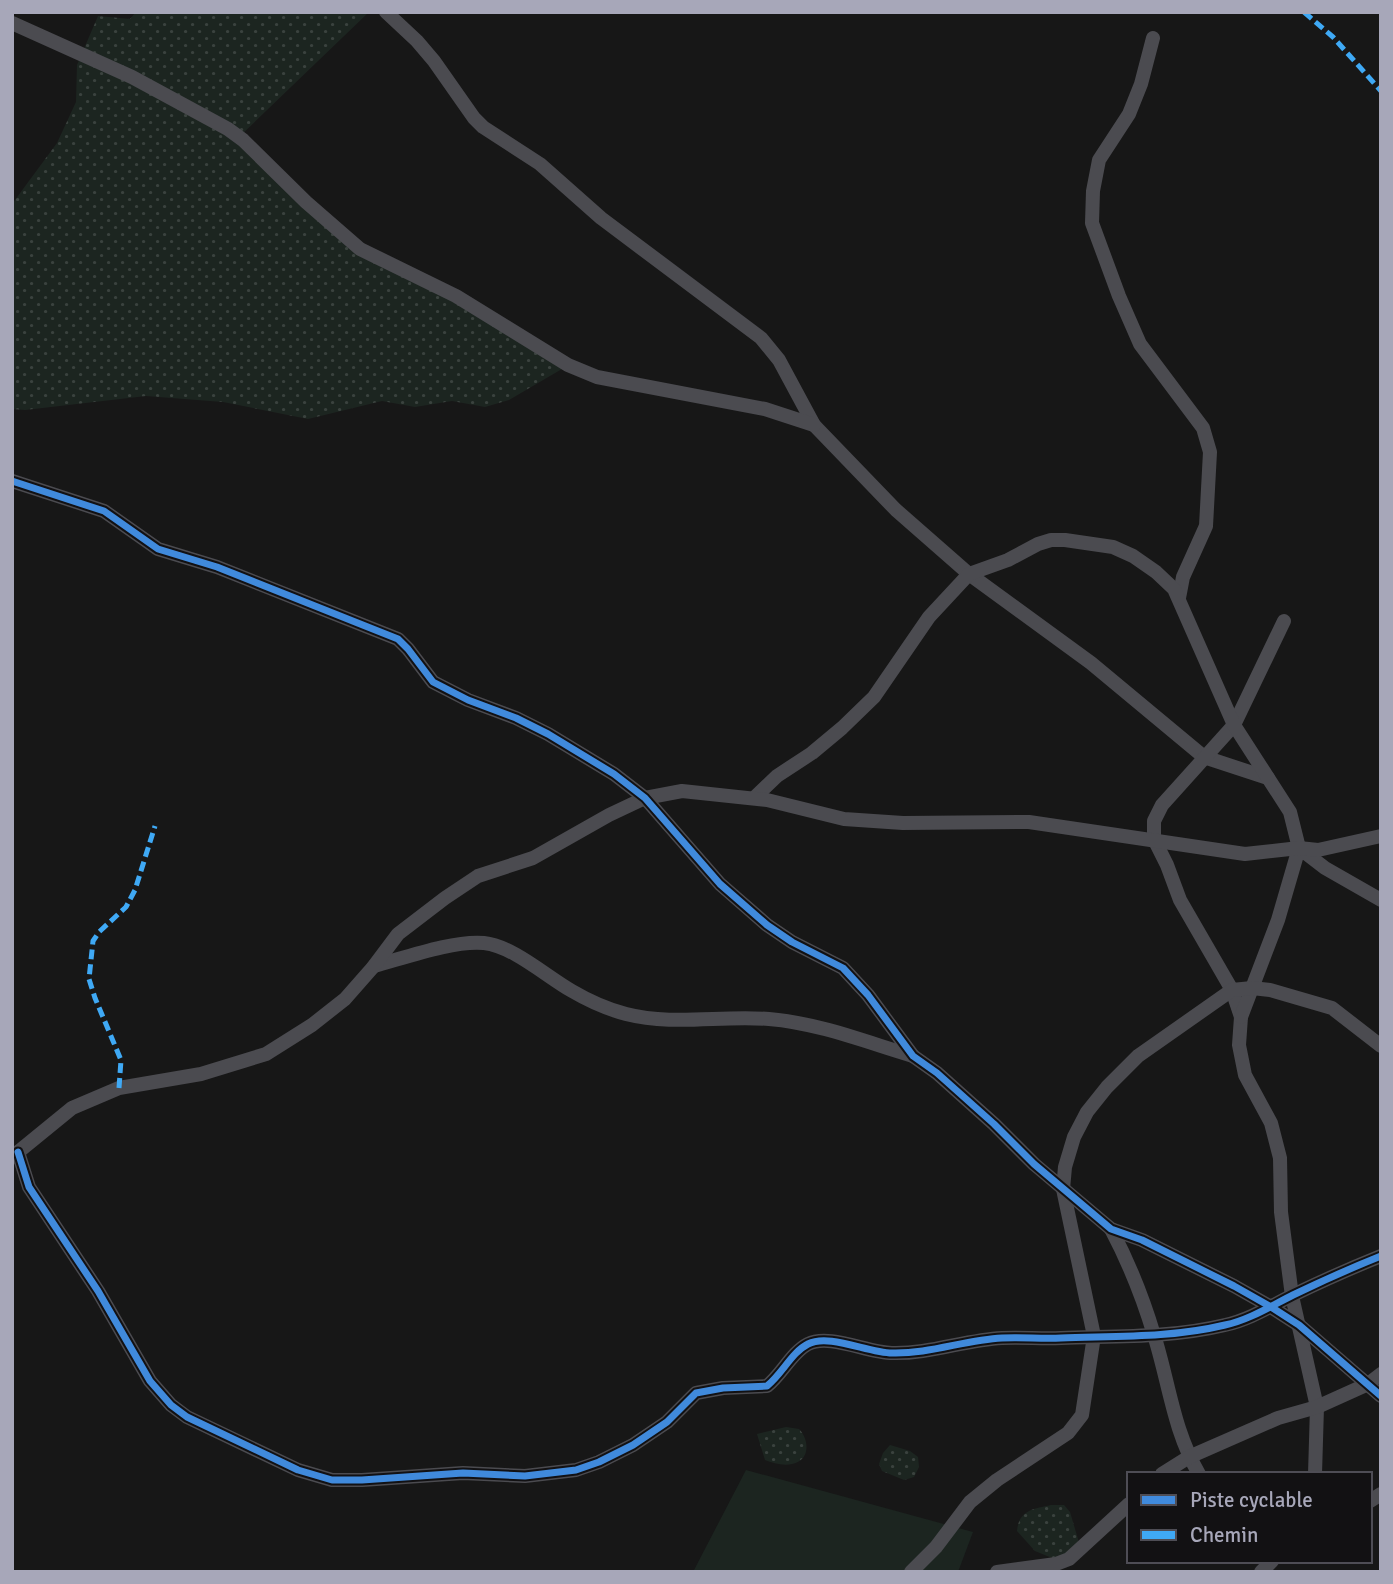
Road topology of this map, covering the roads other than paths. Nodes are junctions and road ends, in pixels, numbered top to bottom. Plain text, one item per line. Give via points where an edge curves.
1 (386, 12) edge
2 (12, 23) edge
3 (1153, 38) dead end
4 (814, 425) junction
5 (12, 481) edge
6 (969, 574) junction
7 (1179, 598) junction
8 (1284, 621) dead end
9 (1234, 725) junction
10 (1204, 757) junction
11 (1268, 778) junction
12 (645, 798) junction
13 (754, 798) junction
14 (1381, 836) edge
15 (1154, 839) junction
16 (1299, 848) junction
17 (1381, 900) edge
18 (374, 966) junction
19 (1252, 988) junction
20 (1232, 990) junction
21 (1241, 1017) junction
22 (1381, 1046) edge
23 (914, 1056) junction
24 (15, 1154) edge
25 (1063, 1189) junction
26 (1111, 1229) junction
27 (1381, 1256) edge
28 (1292, 1296) junction
29 (1271, 1307) junction
30 (1299, 1325) junction
31 (1094, 1336) junction
32 (1155, 1336) junction
33 (1381, 1374) edge
34 (1368, 1384) junction
35 (1381, 1396) edge
36 (1317, 1407) junction
37 (1189, 1457) junction
38 (1165, 1472) edge
39 (1198, 1472) edge
40 (1315, 1472) edge
41 (1127, 1506) edge
42 (911, 1572) edge
43 (997, 1572) edge

1 - 4 street via 434,61 483,127 540,164 601,218 761,338 779,360
2 - 4 street via 132,77 228,129 360,249 456,296 568,365 597,377 765,409
3 - 7 street via 1129,114 1099,160 1092,223 1140,344 1203,428 1210,452 1206,526 1183,577
4 - 6 street via 896,510
5 - 12 street via 104,511 158,549 218,567 398,639 433,682 548,734
6 - 7 street via 1038,544 1065,540 1133,556 1156,572
6 - 10 street via 1082,656
6 - 13 street via 929,617 866,706
7 - 9 street
8 - 9 street
9 - 10 street
9 - 11 street
10 - 11 street
10 - 15 street via 1162,805 1154,821
11 - 16 street via 1290,813
12 - 13 street via 682,791
12 - 18 street via 533,858 478,876 398,934
12 - 23 street via 720,884 766,925 843,968
13 - 15 street via 844,819 1029,822
14 - 16 street via 1318,850
15 - 16 street via 1245,855
15 - 20 street via 1181,900
16 - 17 street
16 - 19 street
18 - 23 street via 484,943 505,950 603,1007 629,1014 661,1020 796,1022
18 - 24 street via 345,999 266,1054 201,1074 119,1088 72,1108
19 - 20 street
19 - 21 street
19 - 22 street via 1332,1008
20 - 21 street
20 - 25 street via 1138,1056 1107,1087 1074,1137
21 - 28 street via 1239,1045 1245,1075 1270,1123 1280,1158
23 - 25 street
24 - 31 street via 29,1187 162,1396 187,1417 298,1470 332,1480 463,1473 525,1476 576,1470 633,1446 667,1422 696,1393 767,1385 800,1350 817,1341 891,1353 979,1340
25 - 26 street
25 - 31 street
26 - 29 street via 1142,1240
26 - 32 street via 1130,1265
27 - 28 street
28 - 29 street
28 - 30 street
29 - 30 street
29 - 32 street via 1225,1326
30 - 34 street
30 - 36 street
31 - 32 street
31 - 42 street via 1082,1415 1068,1433 970,1502
32 - 37 street via 1169,1401
33 - 34 street
34 - 35 street
34 - 36 street
36 - 37 street via 1278,1418
36 - 40 street
37 - 38 street
37 - 39 street
41 - 43 street via 1069,1559

